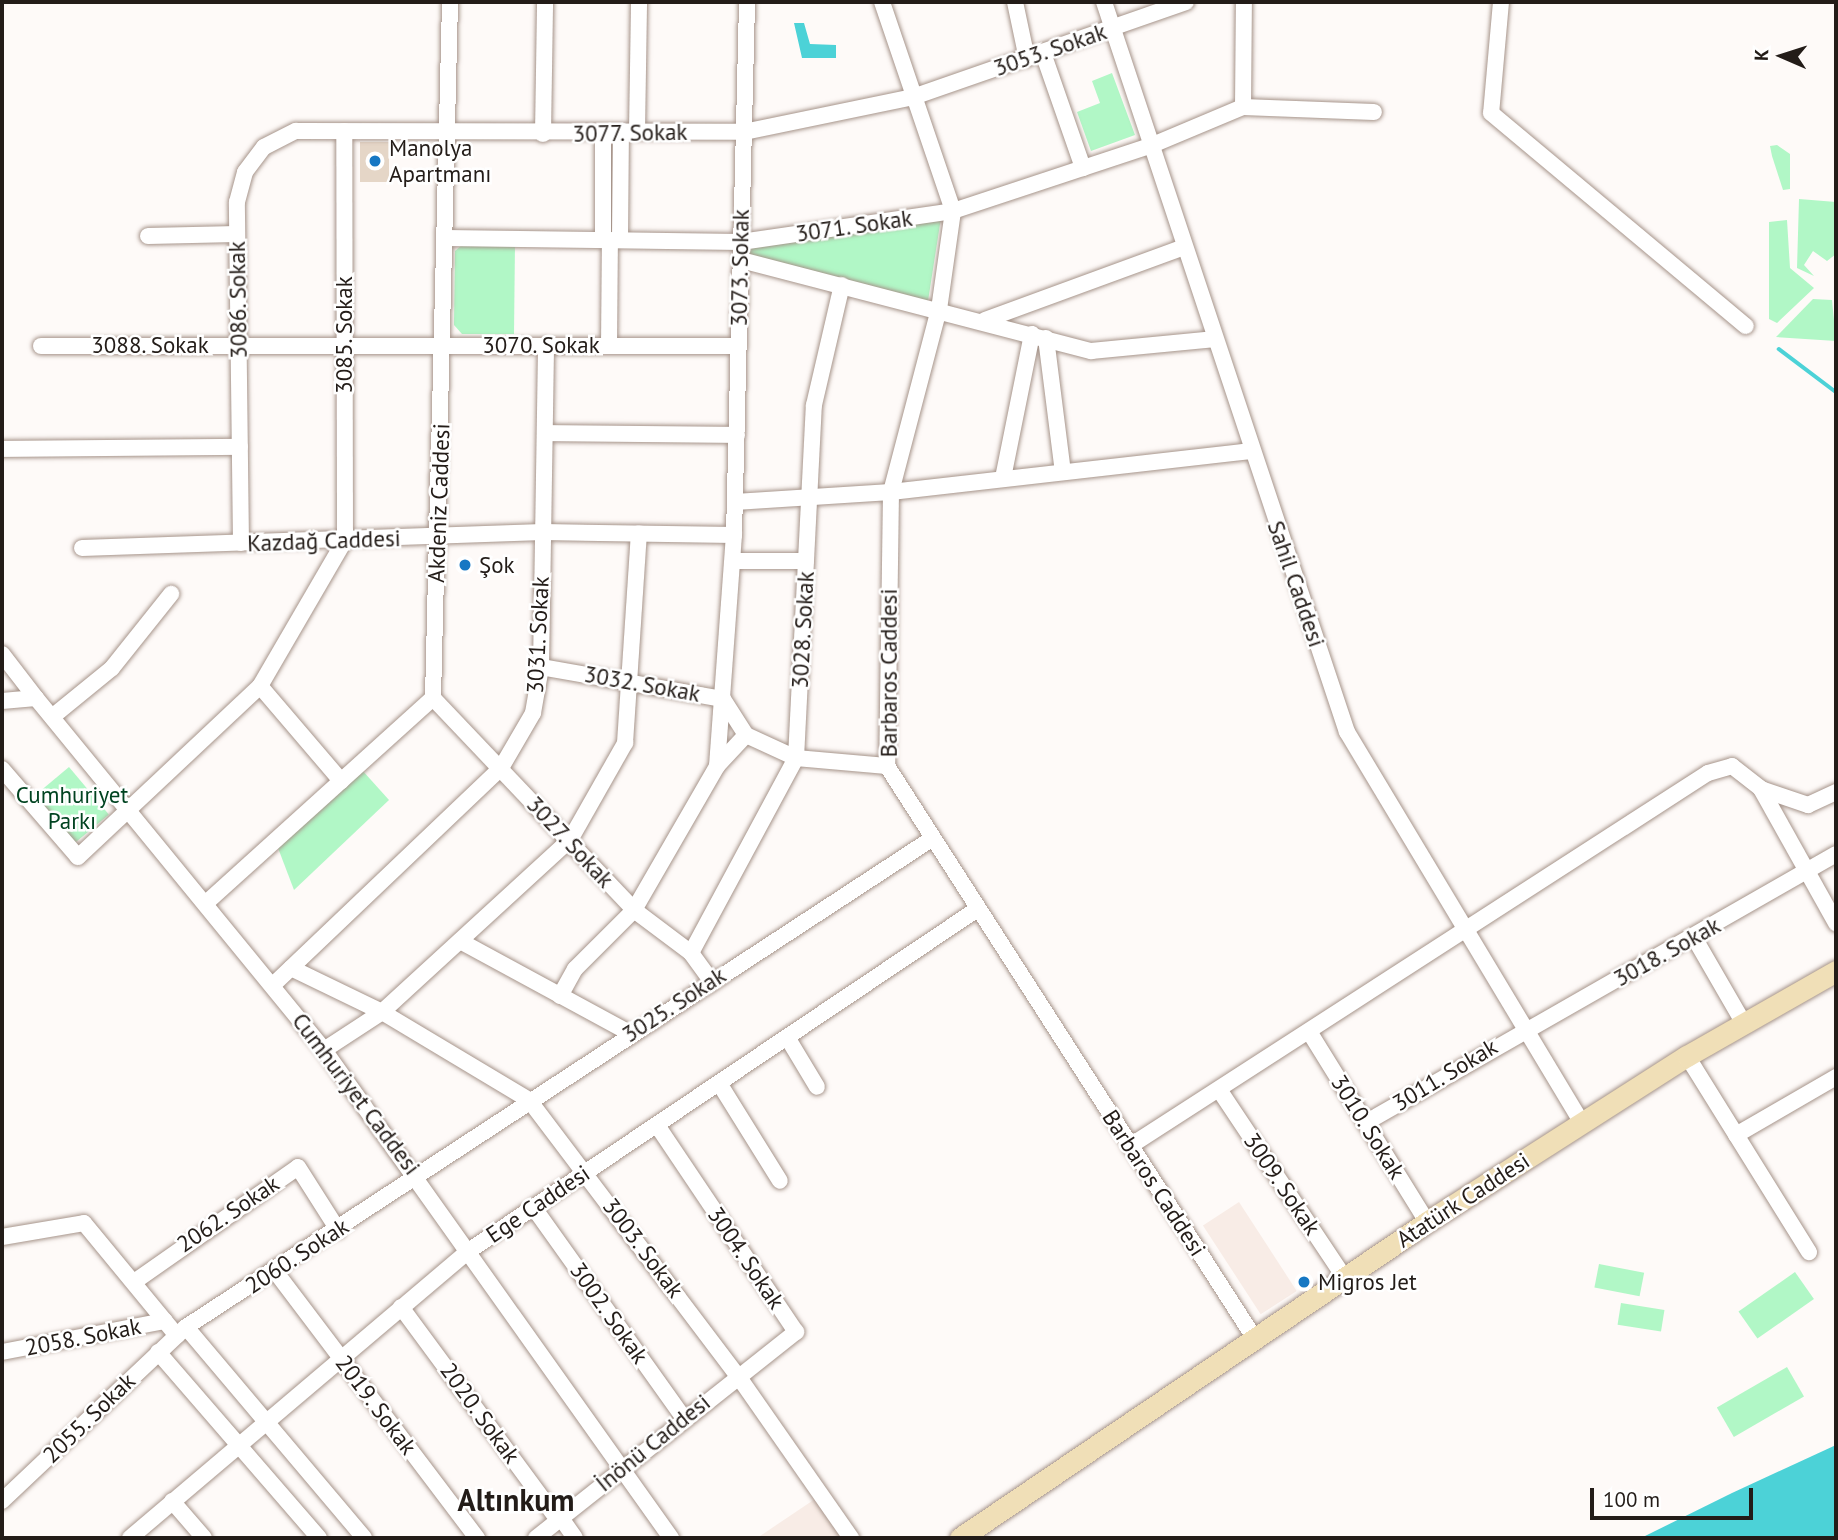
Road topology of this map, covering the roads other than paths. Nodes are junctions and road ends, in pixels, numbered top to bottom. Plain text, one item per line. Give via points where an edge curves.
1 (450, 2) edge
2 (545, 2) edge
3 (639, 2) edge
4 (747, 2) edge
5 (882, 2) edge
6 (1015, 2) edge
7 (1104, 2) edge
8 (1186, 2) edge
9 (1244, 2) edge
10 (1501, 2) edge
11 (1113, 29) junction
12 (1043, 53) junction
13 (1027, 59) junction
14 (914, 97) junction
15 (1243, 107) junction
16 (1374, 112) dead end
17 (344, 131) junction
18 (629, 132) junction
19 (744, 132) junction
20 (603, 133) junction
21 (543, 134) junction
22 (448, 136) junction
23 (1150, 146) junction
24 (1083, 168) junction
25 (953, 211) junction
26 (237, 234) junction
27 (148, 236) dead end
28 (446, 238) junction
29 (611, 240) junction
30 (741, 242) junction
31 (1182, 248) junction
32 (741, 260) junction
33 (842, 285) junction
34 (939, 309) junction
35 (985, 320) junction
36 (1746, 326) dead end
37 (1039, 336) junction
38 (1215, 339) junction
39 (239, 345) junction
40 (344, 345) junction
41 (444, 345) junction
42 (546, 345) junction
43 (41, 346) dead end
44 (609, 346) junction
45 (739, 346) junction
46 (545, 433) junction
47 (737, 435) junction
48 (240, 447) junction
49 (2, 449) edge
50 (1251, 451) junction
51 (1063, 472) junction
52 (1003, 478) junction
53 (891, 492) junction
54 (810, 500) junction
55 (735, 502) junction
56 (543, 532) junction
57 (639, 533) junction
58 (734, 535) junction
59 (438, 538) junction
60 (345, 540) junction
61 (241, 543) junction
62 (82, 548) dead end
63 (733, 561) junction
64 (806, 561) junction
65 (172, 594) dead end
66 (2, 654) edge
67 (541, 667) junction
68 (634, 681) junction
69 (260, 686) junction
70 (36, 698) junction
71 (433, 698) junction
72 (723, 699) junction
73 (2, 701) edge
74 (52, 717) junction
75 (746, 735) junction
76 (796, 758) junction
77 (887, 765) junction
78 (717, 766) junction
79 (501, 768) junction
80 (2, 769) edge
81 (341, 781) junction
82 (1761, 789) junction
83 (1836, 792) edge
84 (131, 812) junction
85 (933, 838) junction
86 (570, 840) junction
87 (1836, 854) edge
88 (1807, 871) junction
89 (206, 903) junction
90 (634, 909) junction
91 (976, 910) junction
92 (1836, 923) edge
93 (1465, 925) junction
94 (1695, 939) junction
95 (460, 941) junction
96 (691, 953) junction
97 (291, 968) junction
98 (1836, 971) edge
99 (711, 981) junction
100 (272, 985) junction
101 (560, 996) junction
102 (382, 1012) junction
103 (1744, 1024) junction
104 (1525, 1028) junction
105 (1310, 1033) junction
106 (631, 1034) junction
107 (787, 1037) junction
108 (324, 1050) junction
109 (1687, 1056) junction
110 (1836, 1077) edge
111 (719, 1083) junction
112 (817, 1087) dead end
113 (1220, 1091) junction
114 (528, 1100) junction
115 (1365, 1123) junction
116 (1582, 1123) junction
117 (657, 1125) junction
118 (1736, 1135) junction
119 (1130, 1146) junction
120 (587, 1172) junction
121 (418, 1176) junction
122 (780, 1181) dead end
123 (534, 1208) junction
124 (1427, 1222) junction
125 (338, 1230) junction
126 (2, 1237) edge
127 (470, 1250) junction
128 (1809, 1252) dead end
129 (275, 1271) junction
130 (1344, 1277) junction
131 (134, 1282) junction
132 (401, 1307) junction
133 (165, 1321) junction
134 (182, 1331) junction
135 (1255, 1339) junction
136 (2, 1352) edge
137 (158, 1352) junction
138 (340, 1358) junction
139 (738, 1376) junction
140 (684, 1418) junction
141 (265, 1420) junction
142 (239, 1442) junction
143 (621, 1468) junction
144 (2, 1501) edge
145 (172, 1501) junction
146 (559, 1519) junction
147 (130, 1538) edge
148 (204, 1538) edge
149 (319, 1538) edge
150 (364, 1538) edge
151 (477, 1538) edge
152 (536, 1538) edge
153 (575, 1538) edge
154 (671, 1538) edge
155 (851, 1538) edge
156 (960, 1538) edge

1 - 22 street, Akdeniz Caddesi
2 - 21 street
3 - 18 street
4 - 19 street, 3073. Sokak
5 - 14 street, Barbaros Caddesi
6 - 13 street
7 - 11 street, Sahil Caddesi
8 - 11 street, 3053. Sokak
9 - 15 street
10 - 36 street via 1490,113
11 - 12 street, 3053. Sokak
11 - 23 street, Sahil Caddesi
12 - 13 street, 3053. Sokak
12 - 24 street
13 - 14 street, 3053. Sokak
14 - 19 street, 3077. Sokak
14 - 25 street, Barbaros Caddesi
15 - 16 street
15 - 23 street, 3071. Sokak
17 - 22 street, 3077. Sokak
17 - 26 street, 3086. Sokak via 296,131 264,147 245,172
17 - 40 street, 3085. Sokak
18 - 19 street, 3077. Sokak
18 - 20 street, 3077. Sokak
18 - 29 street
19 - 30 street, 3073. Sokak
20 - 21 street, 3077. Sokak
20 - 29 street
21 - 22 street, 3077. Sokak
22 - 28 street, Akdeniz Caddesi
23 - 24 street, 3071. Sokak
23 - 31 street, Sahil Caddesi
24 - 25 street, 3071. Sokak
25 - 30 street, 3071. Sokak
25 - 34 street, Barbaros Caddesi
26 - 27 street
26 - 39 street, 3086. Sokak
28 - 29 street, 3071. Sokak
28 - 41 street, Akdeniz Caddesi
29 - 30 street, 3071. Sokak
29 - 44 street
30 - 32 street, 3073. Sokak
31 - 35 street
31 - 38 street, Sahil Caddesi
32 - 33 street
32 - 45 street, 3073. Sokak
33 - 34 street
33 - 54 street, 3028. Sokak via 814,405
34 - 35 street
34 - 53 street, Barbaros Caddesi
35 - 37 street
37 - 38 street via 1091,351
37 - 51 street
37 - 52 street
38 - 50 street, Sahil Caddesi
39 - 40 street, 3088. Sokak
39 - 43 street, 3088. Sokak
39 - 48 street, 3086. Sokak
40 - 41 street, 3070. Sokak
40 - 60 street, 3085. Sokak
41 - 42 street, 3070. Sokak
41 - 59 street, Akdeniz Caddesi
42 - 44 street, 3070. Sokak
42 - 46 street, 3031. Sokak
44 - 45 street, 3070. Sokak
45 - 47 street, 3073. Sokak
46 - 47 street
46 - 56 street, 3031. Sokak
47 - 55 street, 3073. Sokak
48 - 49 street
48 - 61 street, 3086. Sokak
50 - 51 street
50 - 93 street, Sahil Caddesi via 1347,732
51 - 52 street
52 - 53 street
53 - 54 street
53 - 77 street, Barbaros Caddesi
54 - 55 street
54 - 64 street, 3028. Sokak
55 - 58 street, 3073. Sokak
56 - 57 street, Kazdağ Caddesi
56 - 59 street, Kazdağ Caddesi
56 - 67 street, 3031. Sokak
57 - 58 street, Kazdağ Caddesi
57 - 68 street
58 - 63 street, 3073. Sokak
59 - 60 street, Kazdağ Caddesi
59 - 71 street, Akdeniz Caddesi
60 - 61 street, Kazdağ Caddesi
60 - 69 street
61 - 62 street, Kazdağ Caddesi
63 - 64 street
63 - 72 street, 3073. Sokak
64 - 76 street, 3028. Sokak
65 - 74 street via 112,668
66 - 70 street, Cumhuriyet Caddesi
67 - 68 street, 3032. Sokak
67 - 79 street, 3031. Sokak via 533,713
68 - 72 street, 3032. Sokak
68 - 86 street via 625,743
69 - 81 street
69 - 84 street
70 - 73 street
70 - 74 street, Cumhuriyet Caddesi
71 - 79 street, 3027. Sokak
71 - 81 street
72 - 75 street, 3032. Sokak
72 - 78 street, 3073. Sokak
74 - 84 street, Cumhuriyet Caddesi
75 - 76 street
75 - 78 street
76 - 77 street
76 - 96 street, 3028. Sokak
77 - 85 street, Barbaros Caddesi
78 - 90 street
79 - 86 street, 3027. Sokak
79 - 97 street, 3031. Sokak
80 - 84 street via 78,857
81 - 89 street
82 - 83 street via 1808,805
82 - 88 street
82 - 93 street via 1732,766 1708,774
84 - 89 street, Cumhuriyet Caddesi
85 - 91 street, Barbaros Caddesi
85 - 99 street, 3025. Sokak
86 - 90 street, 3027. Sokak
86 - 95 street
87 - 88 street, 3018. Sokak
88 - 92 street
88 - 94 street, 3018. Sokak
89 - 100 street, Cumhuriyet Caddesi
90 - 96 street, 3027. Sokak
90 - 101 street via 575,969
91 - 107 street, Ege Caddesi
91 - 119 street, Barbaros Caddesi
93 - 104 street, Sahil Caddesi
93 - 105 street
94 - 103 street
94 - 104 street, 3018. Sokak
95 - 101 street
95 - 102 street
96 - 99 street, 3027. Sokak
97 - 100 street, 3031. Sokak
97 - 102 street, 3003. Sokak
98 - 103 main road, Atatürk Caddesi
99 - 106 street, 3025. Sokak
100 - 108 street, Cumhuriyet Caddesi
101 - 106 street
102 - 108 street
102 - 114 street, 3003. Sokak
103 - 109 main road, Atatürk Caddesi
104 - 115 street, 3011. Sokak
104 - 116 street, Sahil Caddesi
105 - 113 street
105 - 115 street, 3010. Sokak
106 - 114 street, 3025. Sokak
107 - 111 street, Ege Caddesi
107 - 112 street
108 - 121 street, Cumhuriyet Caddesi
109 - 116 main road, Atatürk Caddesi
109 - 118 street
110 - 118 street
111 - 117 street, Ege Caddesi
111 - 122 street
113 - 119 street
113 - 130 street, 3009. Sokak
114 - 120 street, 3003. Sokak
114 - 121 street, 3025. Sokak
115 - 124 street, 3010. Sokak
116 - 124 main road, Atatürk Caddesi
117 - 120 street, Ege Caddesi
117 - 139 street, 3004. Sokak via 796,1332
118 - 128 street
119 - 135 street, Barbaros Caddesi
120 - 123 street, Ege Caddesi
120 - 139 street, 3003. Sokak
121 - 125 street, 2060. Sokak
121 - 127 street, Cumhuriyet Caddesi
123 - 127 street, Ege Caddesi
123 - 140 street, 3002. Sokak
124 - 130 main road, Atatürk Caddesi
125 - 129 street, 2060. Sokak
125 - 131 street, 2062. Sokak via 298,1167
126 - 131 street via 84,1223
127 - 132 street, Ege Caddesi
127 - 143 street, Cumhuriyet Caddesi
129 - 134 street, 2060. Sokak
129 - 138 street, 2019. Sokak
130 - 135 main road, Atatürk Caddesi
131 - 133 street
132 - 138 street, Ege Caddesi
132 - 146 street, 2020. Sokak
133 - 134 street
133 - 136 street, 2058. Sokak
134 - 137 street, 2055. Sokak
134 - 141 street
135 - 156 main road, Atatürk Caddesi
137 - 142 street
137 - 144 street, 2055. Sokak
138 - 141 street, Ege Caddesi
138 - 151 street, 2019. Sokak
139 - 140 street, İnönü Caddesi
139 - 155 street, 3003. Sokak
140 - 143 street, İnönü Caddesi
141 - 142 street, Ege Caddesi
141 - 150 street
142 - 145 street, Ege Caddesi
142 - 149 street
143 - 146 street, İnönü Caddesi
143 - 154 street, Cumhuriyet Caddesi
145 - 147 street, Ege Caddesi
145 - 148 street
146 - 152 street, İnönü Caddesi
146 - 153 street, 2020. Sokak

